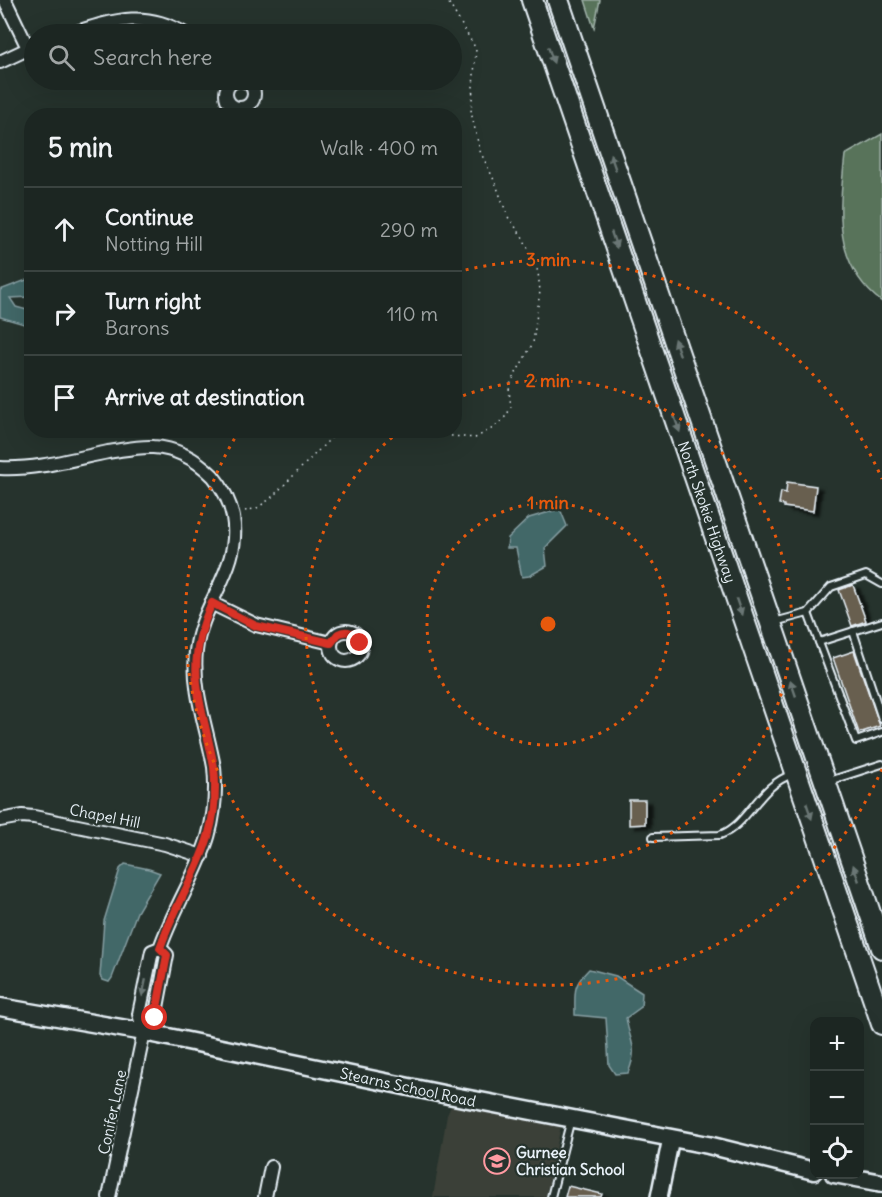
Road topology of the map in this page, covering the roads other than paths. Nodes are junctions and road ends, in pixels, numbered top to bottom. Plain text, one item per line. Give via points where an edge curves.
1 (5, 0) edge
2 (532, 0) edge
3 (558, 0) edge
4 (105, 24) edge
5 (164, 24) edge
6 (24, 34) edge
7 (24, 50) edge
8 (0, 62) edge
9 (0, 468) edge
10 (882, 584) edge
11 (212, 603) junction
12 (808, 613) junction
13 (771, 622) junction
14 (882, 622) edge
15 (853, 631) junction
16 (819, 642) junction
17 (331, 643) dead end
18 (882, 719) edge
19 (882, 732) edge
20 (880, 766) edge
21 (796, 772) junction
22 (825, 782) junction
23 (0, 820) edge
24 (653, 837) dead end
25 (202, 856) junction
26 (882, 948) edge
27 (0, 1007) edge
28 (882, 1024) edge
29 (144, 1032) junction
30 (571, 1119) junction
31 (671, 1138) junction
32 (271, 1167) dead end
33 (810, 1170) edge
34 (861, 1179) edge
35 (882, 1183) edge
36 (109, 1197) edge
37 (266, 1197) edge
38 (551, 1197) edge
39 (659, 1197) edge

1 - 6 street
2 -> 21 highway, North Skokie Highway
13 -> 3 highway, North Skokie Highway
4 - 5 street via 136,19
7 - 8 street
9 - 11 street via 29,467 141,447 164,448 194,460 222,490 235,527 231,560
10 - 12 lane via 867,575 831,587
11 - 17 street via 256,626
11 - 25 street via 200,633 195,662 215,781 213,818
12 - 13 lane
12 - 16 lane
22 -> 13 highway, North Skokie Highway
14 - 15 lane
15 - 16 lane
15 - 18 lane
16 - 19 lane via 856,741
20 - 22 lane
21 - 24 lane via 771,785 728,832
21 -> 28 highway, North Skokie Highway
26 -> 22 highway, North Skokie Highway
23 - 25 street, Chapel Hill via 34,817 165,844
25 - 29 street, Conifer Lane via 160,948 152,951 139,1014
27 - 29 main road, Stearns School Road
29 - 30 main road, Stearns School Road
29 - 36 street, Conifer Lane
30 - 31 main road, Stearns School Road
30 - 38 lane
31 - 33 main road, Stearns School Road
31 - 39 street
32 - 37 street
34 - 35 main road

